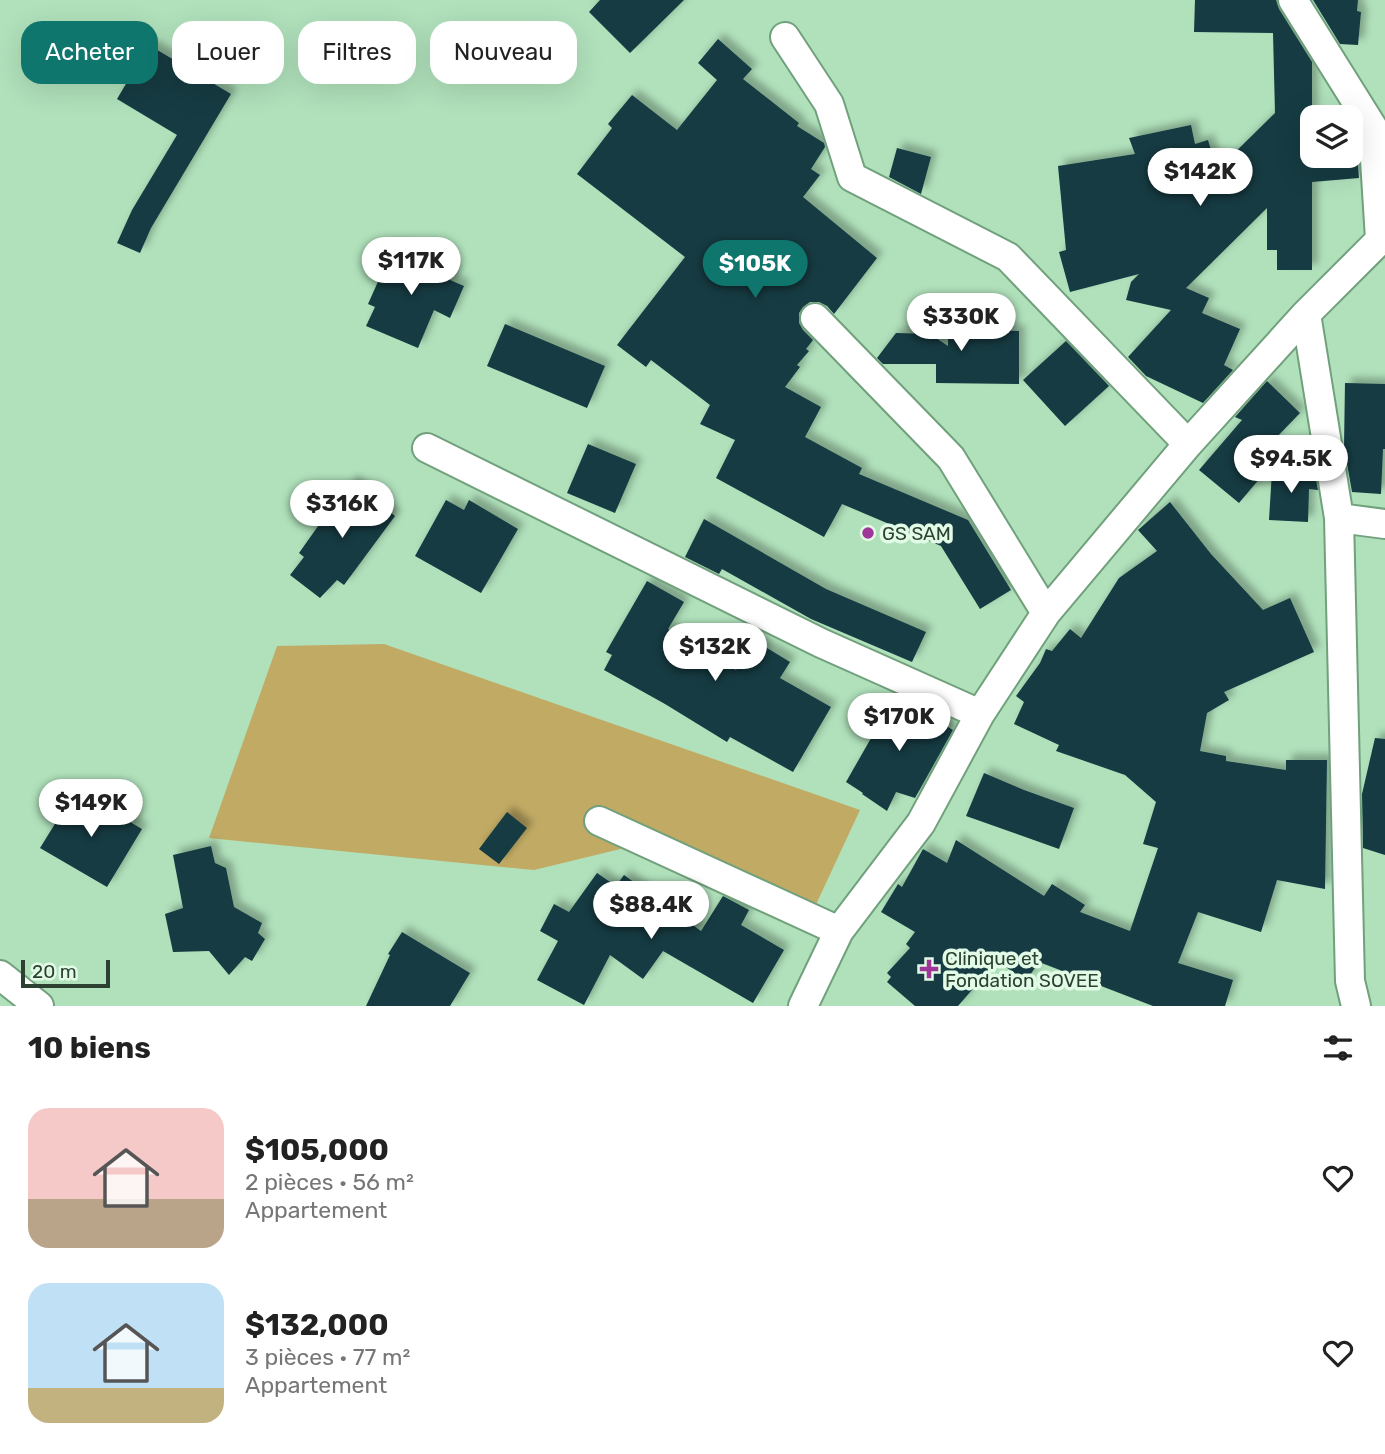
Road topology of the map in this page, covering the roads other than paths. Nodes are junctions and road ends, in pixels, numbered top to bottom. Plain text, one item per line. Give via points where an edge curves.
1 (1293, 0) edge
2 (785, 37) dead end
3 (1382, 237) edge
4 (1306, 314) junction
5 (815, 318) dead end
6 (1188, 444) junction
7 (427, 448) dead end
8 (1339, 518) junction
9 (1385, 524) edge
10 (1046, 613) junction
11 (979, 714) junction
12 (599, 821) dead end
13 (839, 931) junction
14 (0, 975) edge
15 (22, 1002) edge
16 (803, 1006) edge
17 (1356, 1006) edge

1 - 3 street via 1373,128
2 - 6 street via 829,104 852,177 1008,257
3 - 4 street
4 - 6 street
4 - 8 street
5 - 10 street via 951,458
6 - 10 street
7 - 11 street via 821,643
8 - 9 street
8 - 17 street via 1350,981
10 - 11 street
11 - 13 street via 921,823
12 - 13 street
13 - 16 street
14 - 15 street

